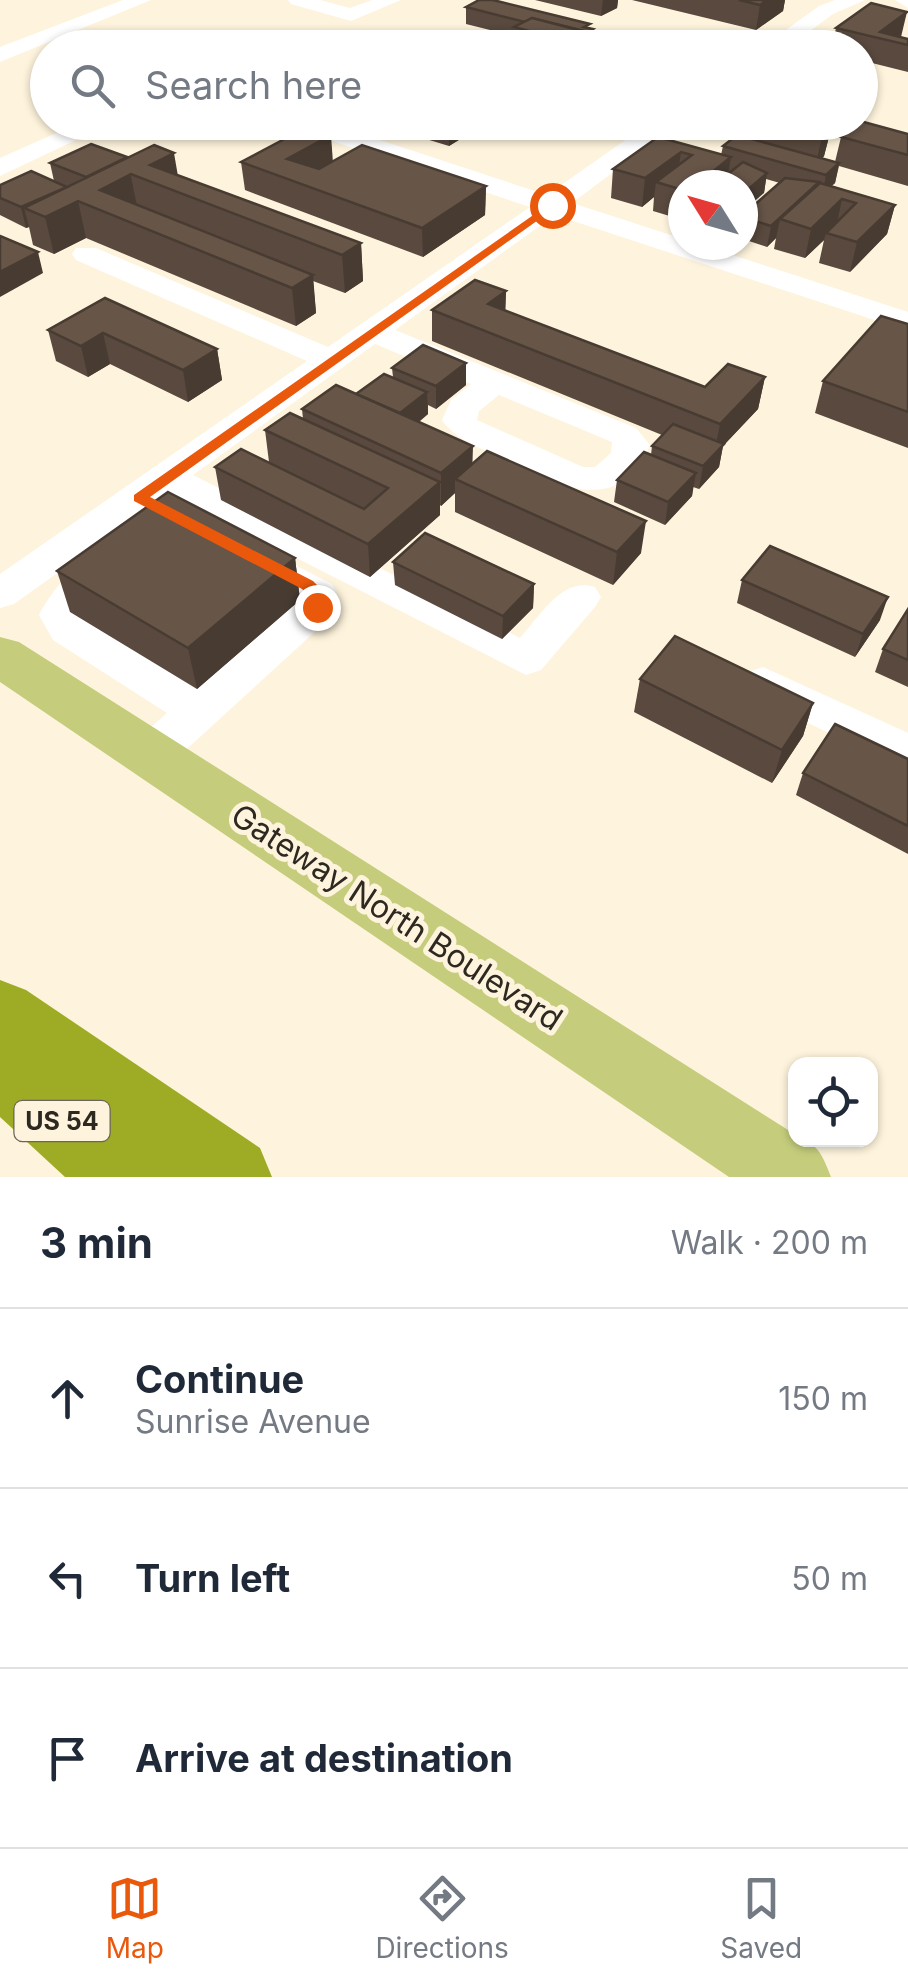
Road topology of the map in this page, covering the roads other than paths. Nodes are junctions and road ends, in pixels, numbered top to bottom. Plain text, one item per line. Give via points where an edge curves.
1 (140, 0) edge
2 (298, 0) edge
3 (391, 0) edge
4 (863, 10) edge
5 (14, 29) dead end
6 (63, 30) edge
7 (815, 30) edge
8 (30, 34) edge
9 (30, 43) edge
10 (0, 55) edge
11 (62, 140) edge
12 (354, 140) edge
13 (643, 140) edge
14 (878, 140) edge
15 (908, 148) edge
16 (0, 168) edge
17 (552, 205) junction
18 (86, 254) dead end
19 (436, 288) junction
20 (470, 300) edge
21 (908, 322) edge
22 (373, 332) junction
23 (320, 370) junction
24 (495, 382) dead end
25 (154, 488) junction
26 (146, 540) edge
27 (0, 594) edge
28 (581, 598) dead end
29 (0, 656) edge
30 (734, 669) edge
31 (199, 712) junction
32 (908, 752) edge
33 (150, 755) junction
34 (0, 1015) edge
35 (0, 1065) edge
36 (125, 1177) edge
37 (231, 1177) edge
38 (794, 1177) edge

1 - 6 street
2 - 3 street via 350,15
4 - 7 street
5 - 8 street
9 - 10 street
11 - 16 street
12 - 17 street
13 - 17 street
14 - 15 street
17 - 19 street
17 - 21 street
18 - 23 street via 187,300 160,315
19 - 20 street
19 - 22 street
22 - 23 street
22 - 24 street
23 - 25 street
25 - 27 street
25 - 28 street via 526,659
25 - 31 street via 318,594 317,607
26 - 31 street via 68,596 59,615 68,629
29 - 33 main road, Gateway North Boulevard
30 - 32 street
31 - 33 street
33 - 38 main road, Gateway North Boulevard
34 - 37 highway
35 - 36 highway, US 54

